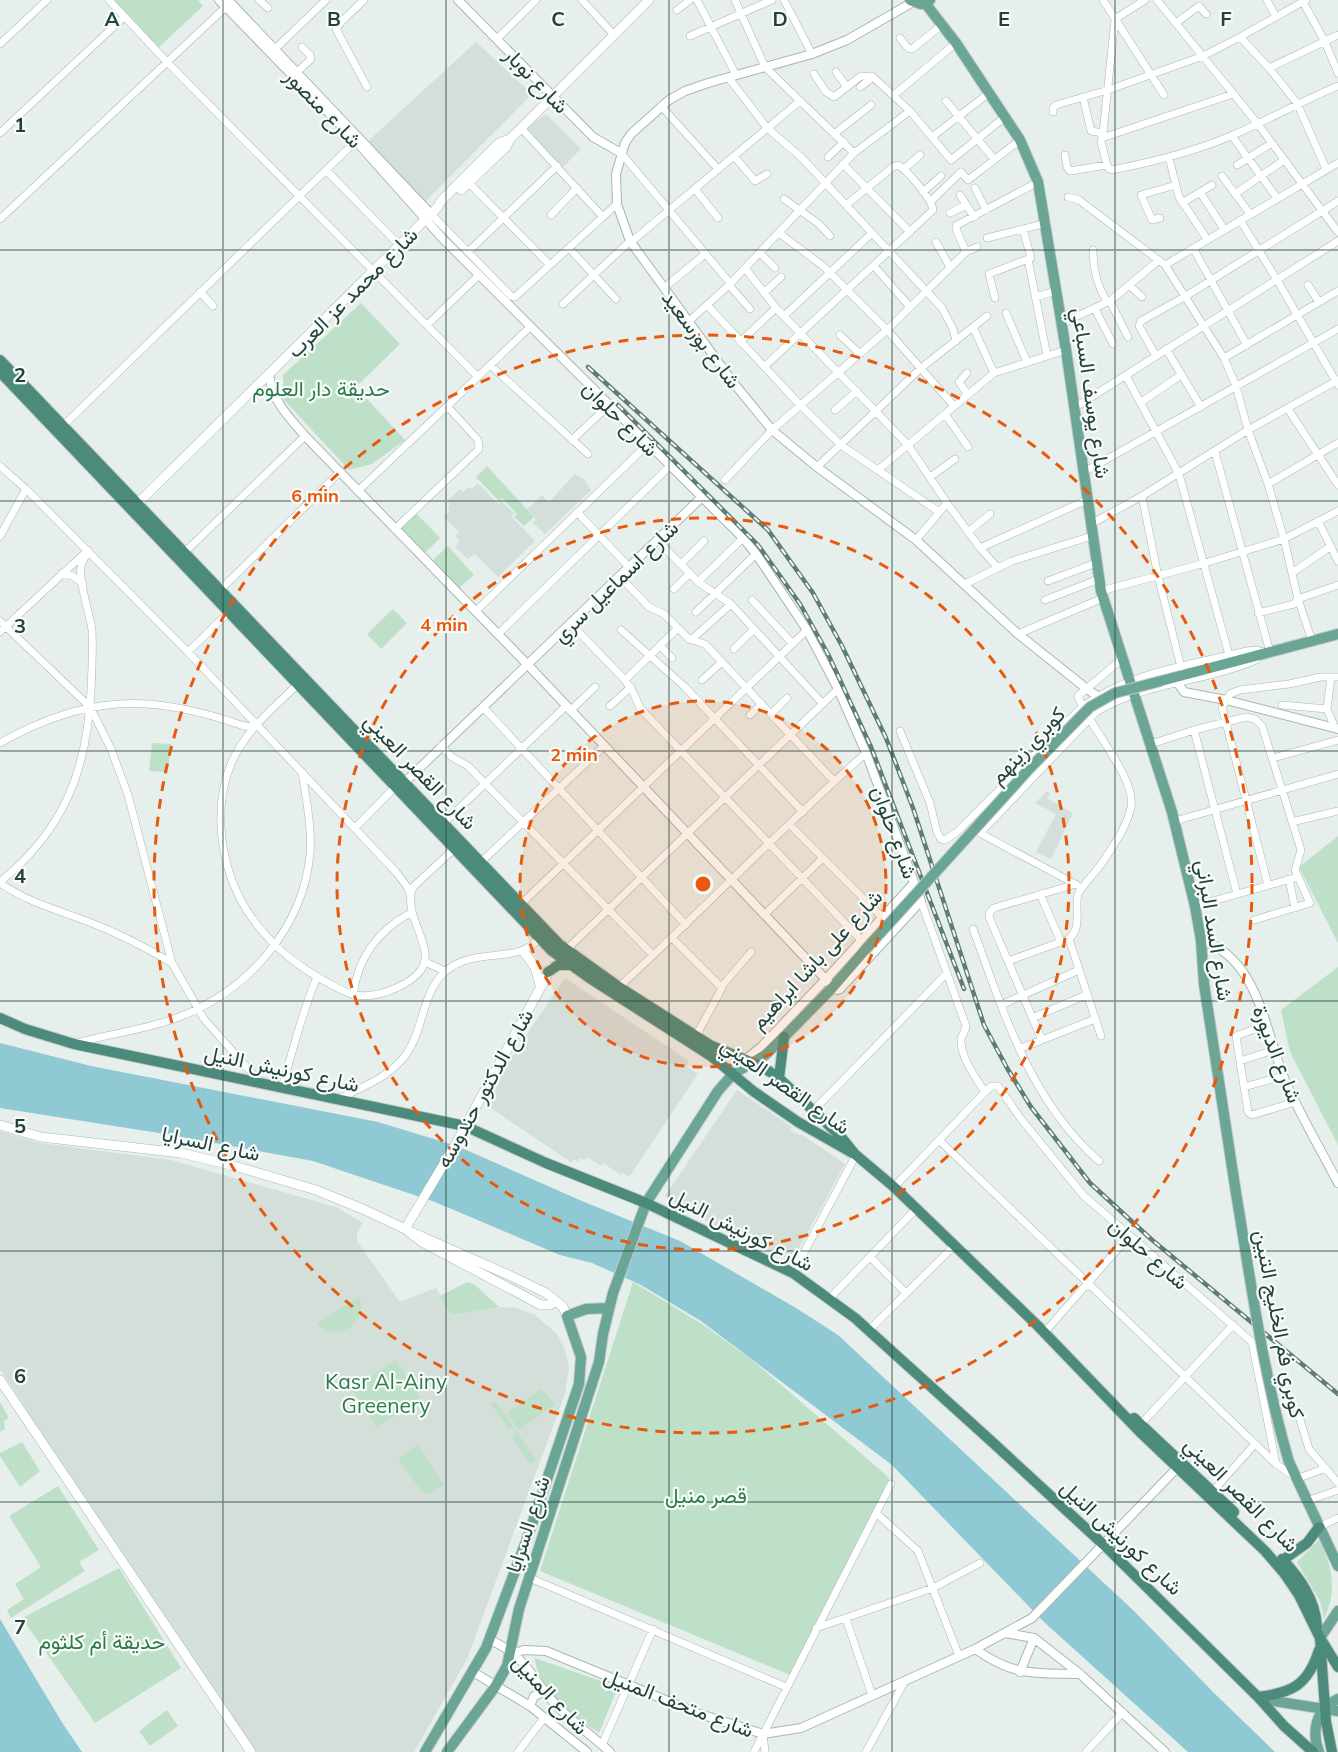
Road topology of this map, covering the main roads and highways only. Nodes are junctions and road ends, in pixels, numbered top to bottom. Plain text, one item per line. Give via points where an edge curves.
1 (649, 0) edge
2 (911, 1) edge
3 (928, 2) edge
4 (510, 139) junction
5 (432, 214) junction
6 (0, 360) edge
7 (0, 372) edge
8 (138, 503) junction
9 (1338, 634) edge
10 (1128, 680) joint
11 (400, 784) junction
12 (517, 908) junction
13 (863, 945) joint
14 (523, 951) road end
15 (563, 954) junction
16 (570, 965) junction
17 (548, 972) junction
18 (540, 985) junction
19 (0, 1017) edge
20 (784, 1037) junction
21 (749, 1061) junction
22 (733, 1074) junction
23 (779, 1078) junction
24 (470, 1124) junction
25 (0, 1125) edge
26 (856, 1155) junction
27 (1236, 1193) joint
28 (646, 1203) junction
29 (405, 1229) junction
30 (613, 1293) joint
31 (609, 1308) junction
32 (567, 1316) junction
33 (0, 1380) edge
34 (1112, 1402) junction
35 (1319, 1527) junction
36 (1283, 1560) junction
37 (1337, 1560) edge
38 (1338, 1611) edge
39 (1319, 1635) junction
40 (1334, 1654) edge
41 (1338, 1667) edge
42 (1259, 1698) junction
43 (1338, 1699) edge
44 (1326, 1709) junction
45 (1338, 1711) edge
46 (251, 1752) edge
47 (425, 1752) edge
48 (447, 1752) edge
49 (1313, 1752) edge
50 (1319, 1752) edge
51 (1332, 1752) edge

1 - 4 main road, شارع محمد عز العرب
2 - 3 main road
3 - 10 main road, شارع يوسف السباعي via 1020,140 1038,182 1096,563
4 - 5 main road, شارع محمد عز العرب via 469,183
4 - 5 main road, شارع محمد عز العرب via 500,143
5 - 8 main road, شارع محمد عز العرب
6 - 8 highway, شارع القصر العيني
7 - 11 highway, شارع القصر العيني via 298,684
8 - 11 highway, شارع القصر العيني
9 - 13 main road, كوبري زينهم, bridge via 1114,693 1090,707
10 - 27 main road, شارع السد البراني via 1175,821 1195,906
11 - 12 highway, شارع القصر العيني via 454,849
11 - 12 highway, شارع القصر العيني via 481,862
12 - 15 highway, شارع القصر العيني
12 - 15 highway, شارع القصر العيني via 539,938
13 - 20 main road, شارع على باشا ابراهيم
14 - 18 main road via 535,967
15 - 16 highway, شارع القصر العيني
15 - 17 main road, شارع الدكتور حندوسه
15 - 21 highway, شارع القصر العيني via 710,1045
16 - 17 highway via 558,965
16 - 22 highway, شارع القصر العيني
17 - 18 main road, شارع الدكتور حندوسه
18 - 24 main road, شارع الدكتور حندوسه
19 - 24 highway, شارع كورنيش النيل via 74,1044
20 - 21 main road, شارع على باشا ابراهيم via 765,1055
20 - 23 highway
21 - 22 main road, شارع على باشا ابراهيم
21 - 23 highway, شارع القصر العيني
22 - 26 highway, شارع القصر العيني via 798,1122
22 - 28 main road, شارع على باشا ابراهيم
23 - 26 highway, شارع القصر العيني
24 - 28 highway, شارع كورنيش النيل via 546,1163
24 - 29 main road, شارع الدكتور حندوسه
25 - 29 main road, شارع السرايا via 42,1137 181,1153 231,1165 316,1190
26 - 34 highway, شارع القصر العيني via 955,1245
27 - 35 main road, كوبري فم الخليج التبين, bridge via 1275,1416 1295,1478
28 - 30 main road, شارع على باشا ابراهيم
28 - 42 highway, شارع كورنيش النيل via 793,1273 830,1298 1104,1545
29 - 32 main road, شارع السرايا via 422,1242 541,1305 556,1301
30 - 31 main road, شارع السرايا
31 - 32 main road via 586,1309
31 - 48 main road, شارع السرايا via 599,1362 515,1624 513,1652 495,1687
32 - 47 main road, شارع السرايا via 581,1357 579,1384 490,1640
33 - 46 main road
34 - 36 highway, شارع القصر العيني via 1142,1423
34 - 39 highway, شارع القصر العيني via 1280,1567
35 - 36 highway via 1307,1543
35 - 37 main road
36 - 39 highway, شارع القصر العيني via 1312,1602
38 - 39 main road
39 - 40 highway
39 - 42 highway via 1315,1662 1302,1682 1281,1694
39 - 44 highway, شارع القصر العيني
40 - 41 highway
42 - 44 main road
42 - 49 highway, شارع كورنيش النيل
43 - 44 main road
44 - 45 main road
44 - 50 main road via 1315,1726
44 - 51 highway

